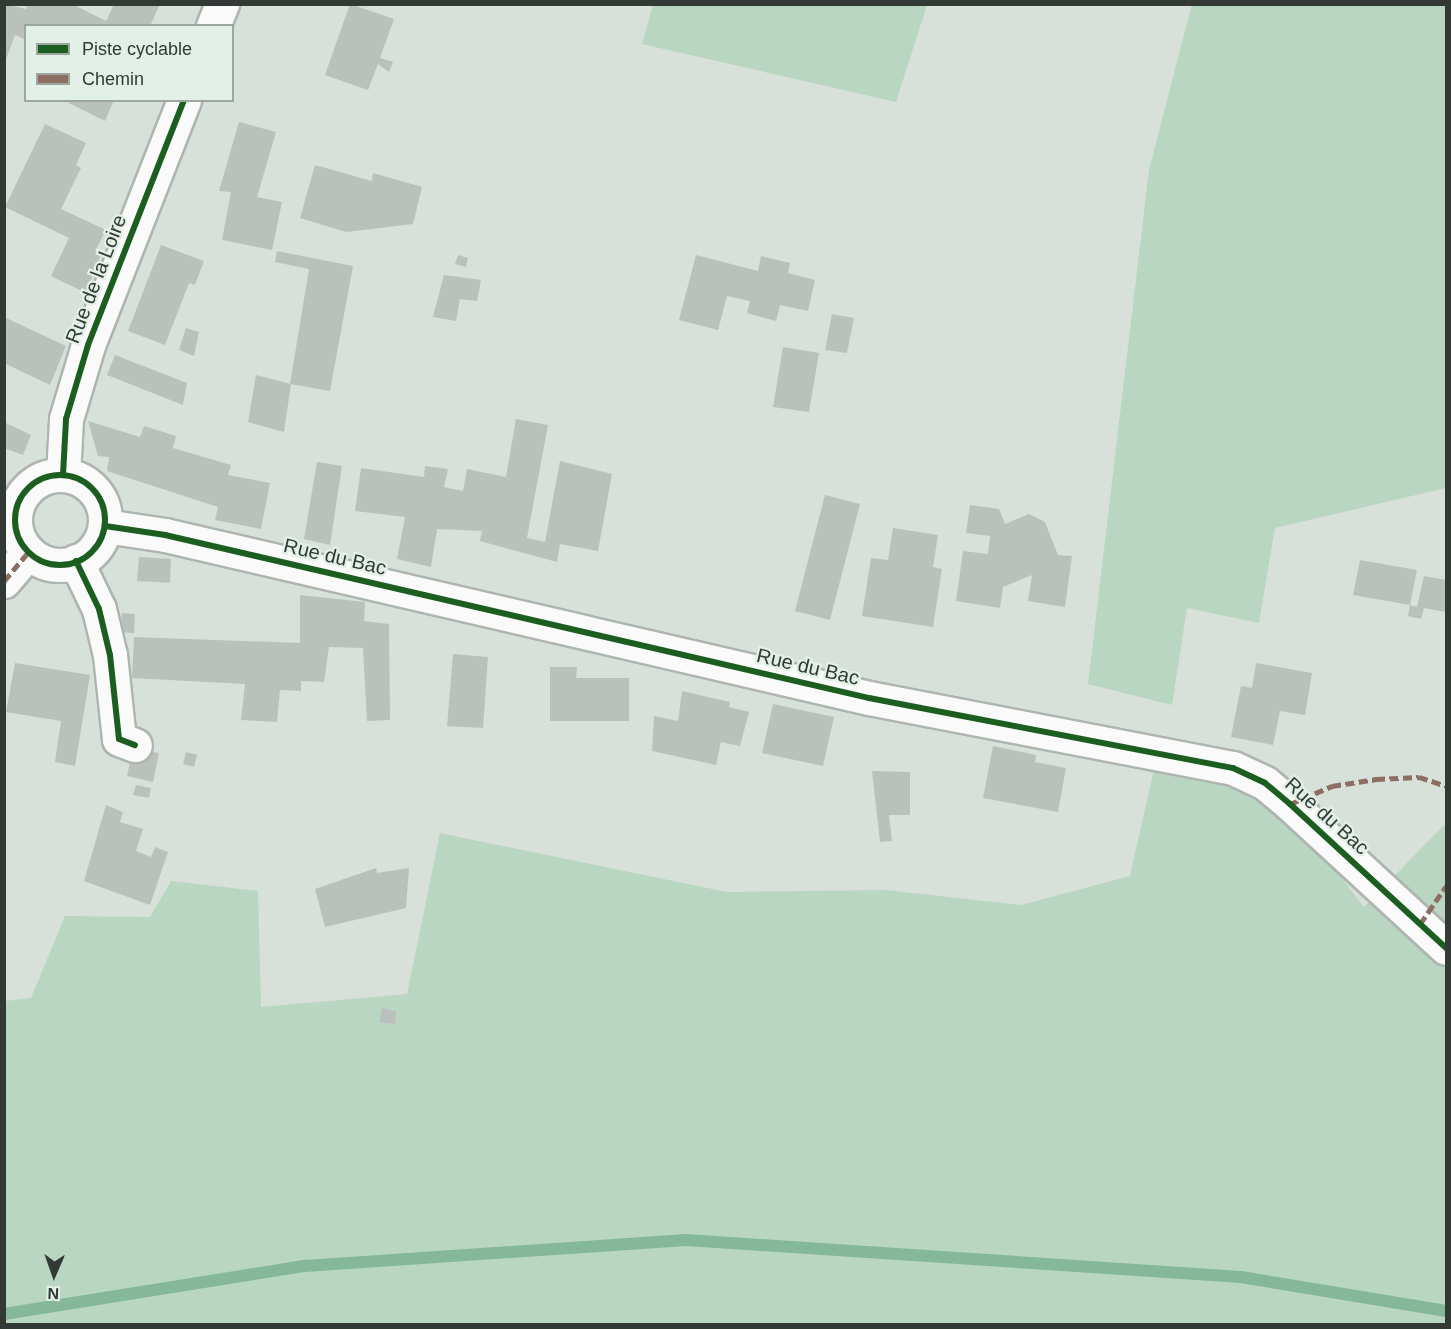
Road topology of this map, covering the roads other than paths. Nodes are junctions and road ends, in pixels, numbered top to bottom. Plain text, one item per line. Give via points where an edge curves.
1 (222, 4) edge
2 (214, 24) edge
3 (183, 102) edge
4 (63, 475) junction
5 (10, 508) edge
6 (105, 526) junction
7 (28, 552) junction
8 (76, 561) junction
9 (4, 580) edge
10 (135, 745) dead end
11 (1446, 948) edge

1 - 2 street
3 - 4 street, Rue de la Loire via 88,345 66,419
4 - 5 street via 37,481
4 - 6 street via 95,492
5 - 7 street
6 - 8 street via 92,551
6 - 11 street, Rue du Bac via 176,538 869,698 1233,768 1265,783 1290,804
7 - 8 street via 51,564
7 - 9 street
8 - 10 street via 99,609 110,655 118,739

